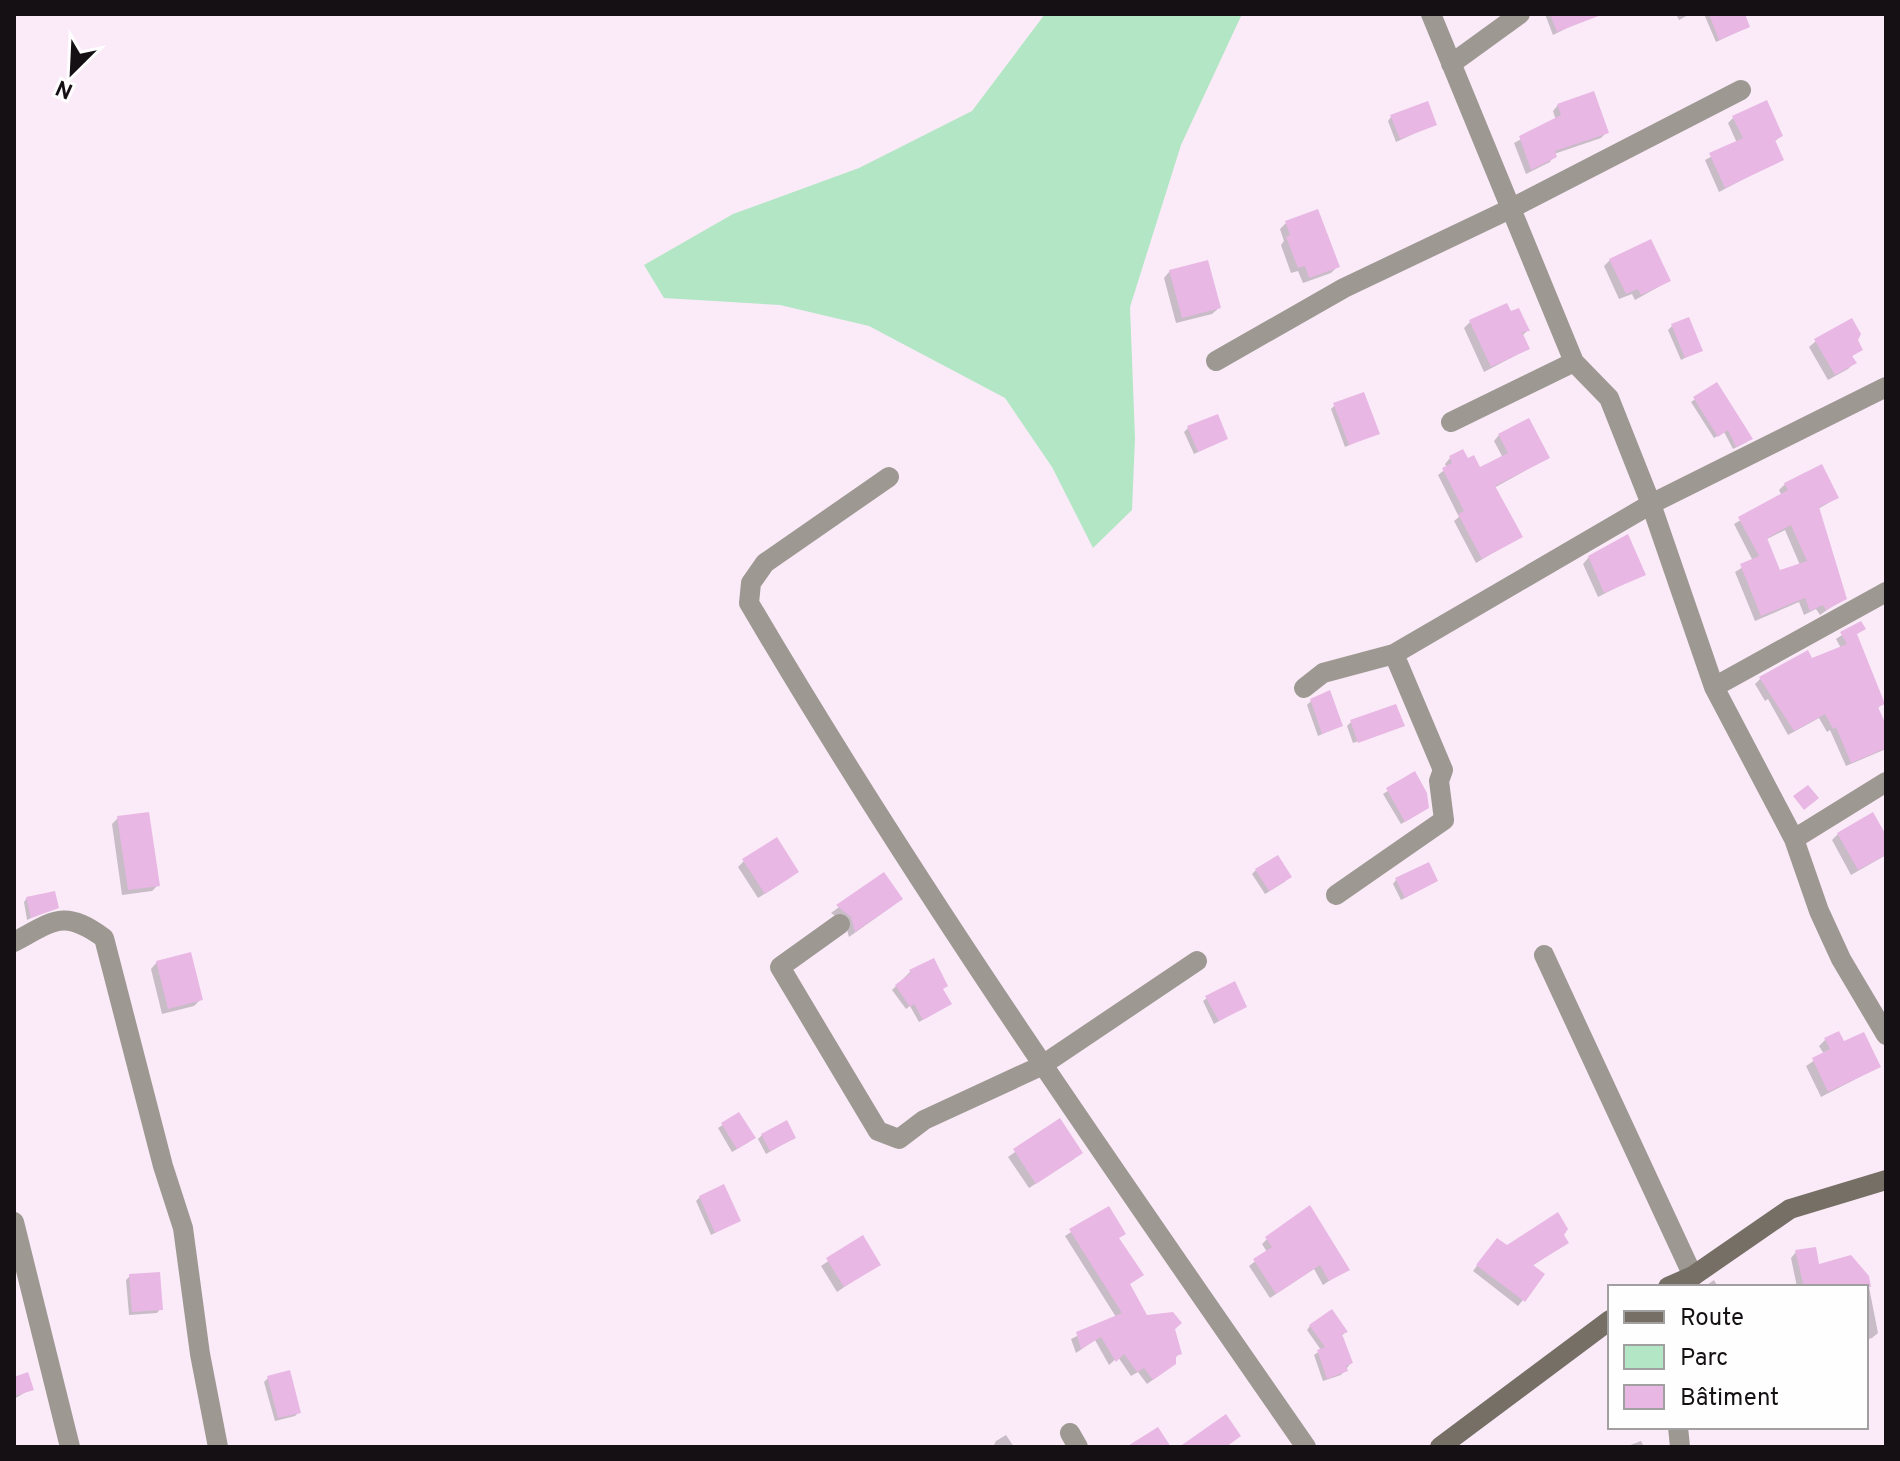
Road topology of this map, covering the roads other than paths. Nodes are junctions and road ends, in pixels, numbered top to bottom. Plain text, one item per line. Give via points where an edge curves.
1 (1431, 14) edge
2 (1520, 14) edge
3 (1451, 64) junction
4 (1741, 90) dead end
5 (1510, 209) junction
6 (1216, 361) dead end
7 (1574, 362) junction
8 (1886, 387) edge
9 (1451, 422) dead end
10 (889, 477) dead end
11 (1651, 504) junction
12 (1886, 592) edge
13 (1394, 654) junction
14 (1714, 687) junction
15 (1304, 688) dead end
16 (1886, 782) edge
17 (1794, 839) junction
18 (1336, 895) dead end
19 (840, 924) dead end
20 (14, 942) edge
21 (1544, 955) dead end
22 (1197, 961) dead end
23 (1879, 1004) edge
24 (1886, 1035) edge
25 (1041, 1066) junction
26 (1886, 1180) edge
27 (14, 1222) edge
28 (1693, 1276) junction
29 (1673, 1285) edge
30 (1608, 1321) edge
31 (70, 1447) edge
32 (218, 1447) edge
33 (1306, 1447) edge
34 (1440, 1447) edge

1 - 3 street
2 - 3 street
3 - 5 street
4 - 5 street
5 - 6 street via 1344,288
5 - 7 street
7 - 9 street
7 - 11 street via 1609,398
8 - 11 street
10 - 25 street via 765,563 751,583 749,603 836,751
11 - 13 street
11 - 14 street
12 - 14 street
13 - 15 street via 1323,673
13 - 18 street via 1443,770 1439,781 1444,820
14 - 17 street
16 - 17 street
17 - 23 street via 1819,911
19 - 25 street via 780,967 878,1131 899,1139 924,1120
20 - 32 street via 54,921 80,920 104,938 183,1228
21 - 28 street
22 - 25 street
23 - 24 street
25 - 33 street
26 - 28 street via 1790,1209
27 - 31 street
28 - 29 street
30 - 34 street

